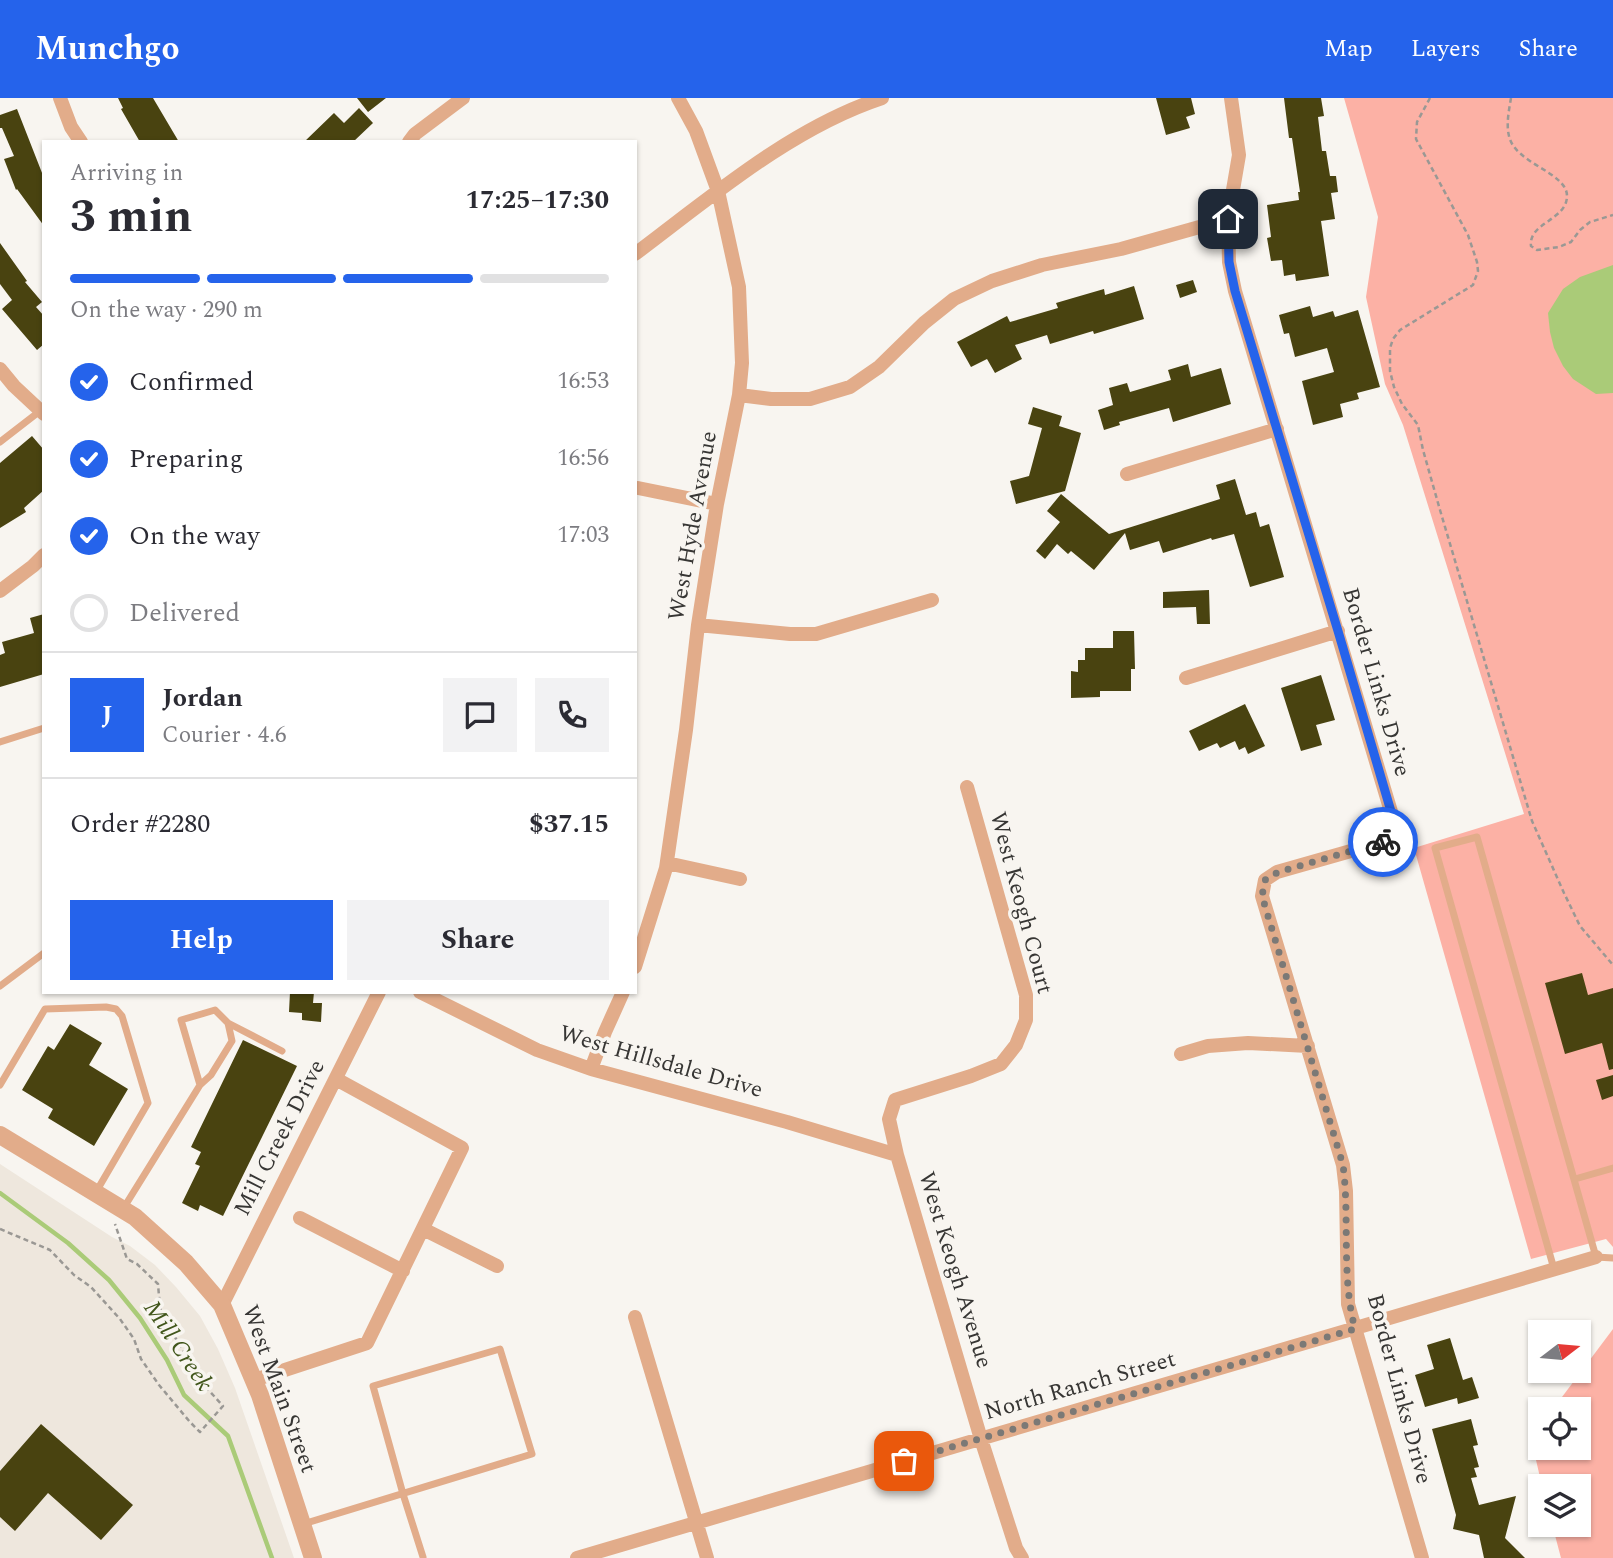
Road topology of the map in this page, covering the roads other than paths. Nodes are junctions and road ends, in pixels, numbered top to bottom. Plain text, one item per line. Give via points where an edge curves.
1 (60, 98) edge
2 (463, 98) edge
3 (678, 98) edge
4 (882, 98) edge
5 (1231, 98) edge
6 (81, 140) edge
7 (410, 140) edge
8 (718, 191) junction
9 (1228, 219) junction
10 (637, 252) edge
11 (0, 369) edge
12 (739, 395) junction
13 (42, 412) edge
14 (1277, 429) junction
15 (0, 442) edge
16 (1127, 474) dead end
17 (638, 488) dead end
18 (717, 504) junction
19 (42, 557) edge
20 (0, 591) edge
21 (932, 600) dead end
22 (698, 625) junction
23 (1338, 631) junction
24 (1186, 678) dead end
25 (42, 729) edge
26 (0, 742) edge
27 (967, 788) dead end
28 (667, 863) junction
29 (740, 878) dead end
30 (42, 954) edge
31 (637, 960) edge
32 (0, 986) edge
33 (378, 994) edge
34 (424, 994) edge
35 (622, 994) edge
36 (228, 1023) junction
37 (1308, 1046) junction
38 (282, 1051) dead end
39 (1181, 1054) dead end
40 (591, 1069) junction
41 (335, 1079) junction
42 (0, 1085) edge
43 (200, 1085) junction
44 (0, 1135) edge
45 (897, 1155) junction
46 (1613, 1168) edge
47 (1575, 1179) junction
48 (95, 1193) junction
49 (119, 1216) junction
50 (300, 1218) dead end
51 (423, 1229) junction
52 (1596, 1257) junction
53 (1613, 1258) edge
54 (497, 1266) dead end
55 (1554, 1270) junction
56 (403, 1271) junction
57 (222, 1305) junction
58 (635, 1317) dead end
59 (1355, 1329) junction
60 (254, 1380) junction
61 (981, 1438) junction
62 (403, 1494) junction
63 (696, 1523) junction
64 (302, 1525) junction
65 (423, 1557) edge
66 (313, 1558) edge
67 (577, 1558) edge
68 (707, 1558) edge
69 (1022, 1558) edge
70 (1422, 1558) edge

1 - 6 street
2 - 7 street
3 - 8 street, West Hyde Avenue
4 - 8 street via 787,143
5 - 9 street, Border Links Drive via 1239,155
8 - 10 street
8 - 12 street, West Hyde Avenue via 739,287
9 - 12 street via 992,281 954,299 850,387 810,399
9 - 14 street, Border Links Drive via 1235,291
11 - 13 street
12 - 18 street, West Hyde Avenue
13 - 15 lane
14 - 16 street
14 - 23 street, Border Links Drive
17 - 18 street
18 - 22 street, West Hyde Avenue
19 - 20 street
21 - 22 street via 816,634
22 - 28 street, West Hyde Avenue
23 - 24 street
23 - 37 street, Border Links Drive via 1395,825 1386,841 1278,872 1265,880 1262,896
25 - 26 lane
27 - 45 street, West Keogh Court via 1026,996 1027,1020 1001,1064 895,1100 889,1119
28 - 29 street
28 - 31 street, West Hyde Avenue
30 - 32 lane
33 - 41 street, Mill Creek Drive
34 - 40 street, West Hillsdale Drive via 537,1050
35 - 40 street
36 - 38 lane
36 - 43 lane via 232,1041
36 - 43 lane via 215,1010 181,1020
37 - 39 street via 1248,1043 1208,1046
37 - 59 street, Border Links Drive via 1343,1165 1349,1304
40 - 45 street, West Hillsdale Drive
41 - 51 street via 463,1148
41 - 57 street, Mill Creek Drive
42 - 48 lane via 45,1009 116,1009 148,1103
43 - 49 lane
44 - 48 street, West Main Street
45 - 61 street, West Keogh Avenue
46 - 47 lane
47 - 52 lane
47 - 55 lane via 1477,836 1436,848
48 - 49 street, West Main Street
49 - 57 street, West Main Street via 135,1217 186,1263
50 - 56 street
51 - 54 street
51 - 56 street
52 - 53 lane
52 - 55 street, North Ranch Street
55 - 59 street, North Ranch Street
56 - 60 street via 368,1343
57 - 60 street, West Main Street
58 - 63 street
59 - 61 street, North Ranch Street
59 - 70 street, Border Links Drive
60 - 64 street, West Main Street
61 - 63 street, North Ranch Street
61 - 69 street, West Keogh Avenue
62 - 62 lane via 532,1454 500,1349 373,1386
62 - 64 lane
62 - 65 lane
63 - 67 street, North Ranch Street
63 - 68 street
64 - 66 street, West Main Street

